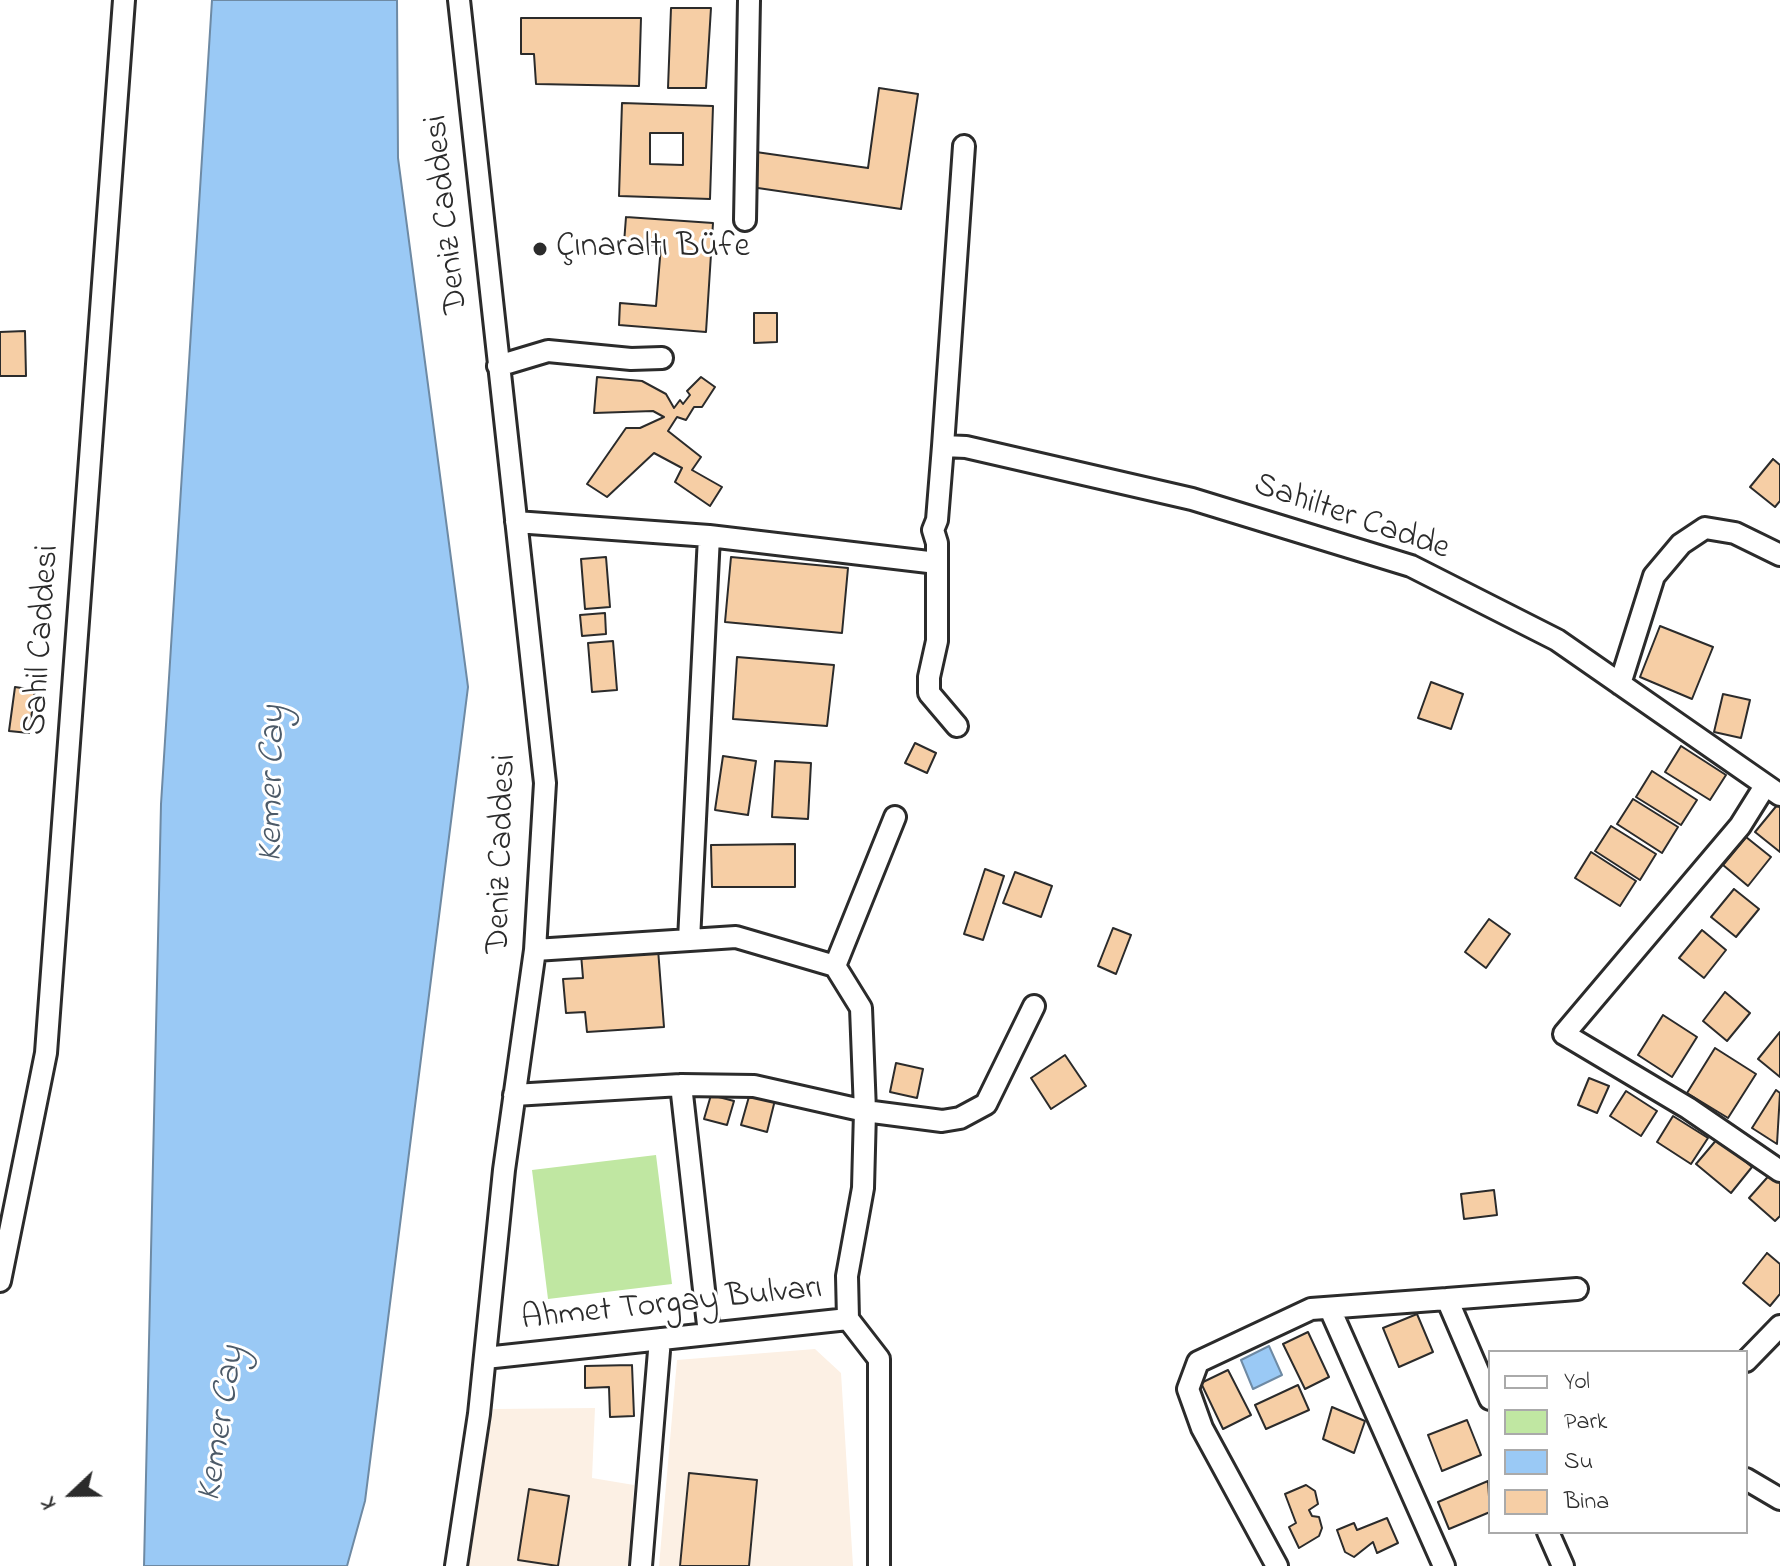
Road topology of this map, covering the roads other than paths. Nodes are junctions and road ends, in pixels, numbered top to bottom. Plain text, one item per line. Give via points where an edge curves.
1 (124, 0) edge
2 (459, 0) edge
3 (749, 0) edge
4 (964, 146) dead end
5 (745, 220) dead end
6 (662, 358) dead end
7 (498, 366) junction
8 (943, 446) junction
9 (516, 522) junction
10 (709, 536) junction
11 (1780, 555) edge
12 (937, 563) junction
13 (1620, 684) junction
14 (957, 726) dead end
15 (1773, 791) edge
16 (895, 817) dead end
17 (689, 940) junction
18 (535, 950) junction
19 (835, 966) junction
20 (1034, 1006) dead end
21 (681, 1085) junction
22 (514, 1095) junction
23 (865, 1111) junction
24 (1780, 1171) edge
25 (0, 1281) edge
26 (1577, 1289) dead end
27 (1447, 1299) junction
28 (1330, 1309) junction
29 (848, 1319) junction
30 (1780, 1326) edge
31 (709, 1334) junction
32 (660, 1339) junction
33 (485, 1358) junction
34 (1748, 1359) edge
35 (1488, 1394) edge
36 (1748, 1480) edge
37 (1780, 1499) edge
38 (1549, 1534) edge
39 (456, 1566) edge
40 (641, 1566) edge
41 (879, 1566) edge
42 (1277, 1566) edge
43 (1444, 1566) edge
44 (1563, 1566) edge

1 - 25 street, Sahil Caddesi via 46,1053
2 - 7 street, Deniz Caddesi
3 - 5 street
4 - 8 street
6 - 7 street via 548,351
7 - 9 street, Deniz Caddesi
8 - 12 street via 933,530
8 - 13 street, Sahilter Cadde via 1192,499 1411,566 1557,640
9 - 10 street
9 - 18 street, Deniz Caddesi via 545,783
10 - 12 street
10 - 17 street
11 - 13 street via 1735,533 1705,528 1681,544 1654,576
12 - 14 street via 937,641 929,693
13 - 15 street, Sahilter Cadde
15 - 24 street via 1564,1034
16 - 19 street
17 - 18 street
17 - 19 street via 736,937
18 - 22 street, Deniz Caddesi
19 - 23 street via 861,1008
20 - 23 street via 986,1104 942,1121
21 - 22 street
21 - 23 street via 754,1086
21 - 31 street
22 - 33 street, Deniz Caddesi
23 - 29 street via 863,1188 847,1276
26 - 27 street
27 - 28 street
27 - 35 street
28 - 42 street via 1311,1309 1198,1362 1188,1389 1202,1428
28 - 43 street
29 - 31 street, Ahmet Torgay Bulvarı
29 - 41 street, Ahmet Torgay Bulvarı via 879,1359
30 - 34 street
31 - 32 street, Ahmet Torgay Bulvarı
32 - 33 street, Ahmet Torgay Bulvarı
32 - 40 street
33 - 39 street, Deniz Caddesi
36 - 37 street
38 - 44 street

